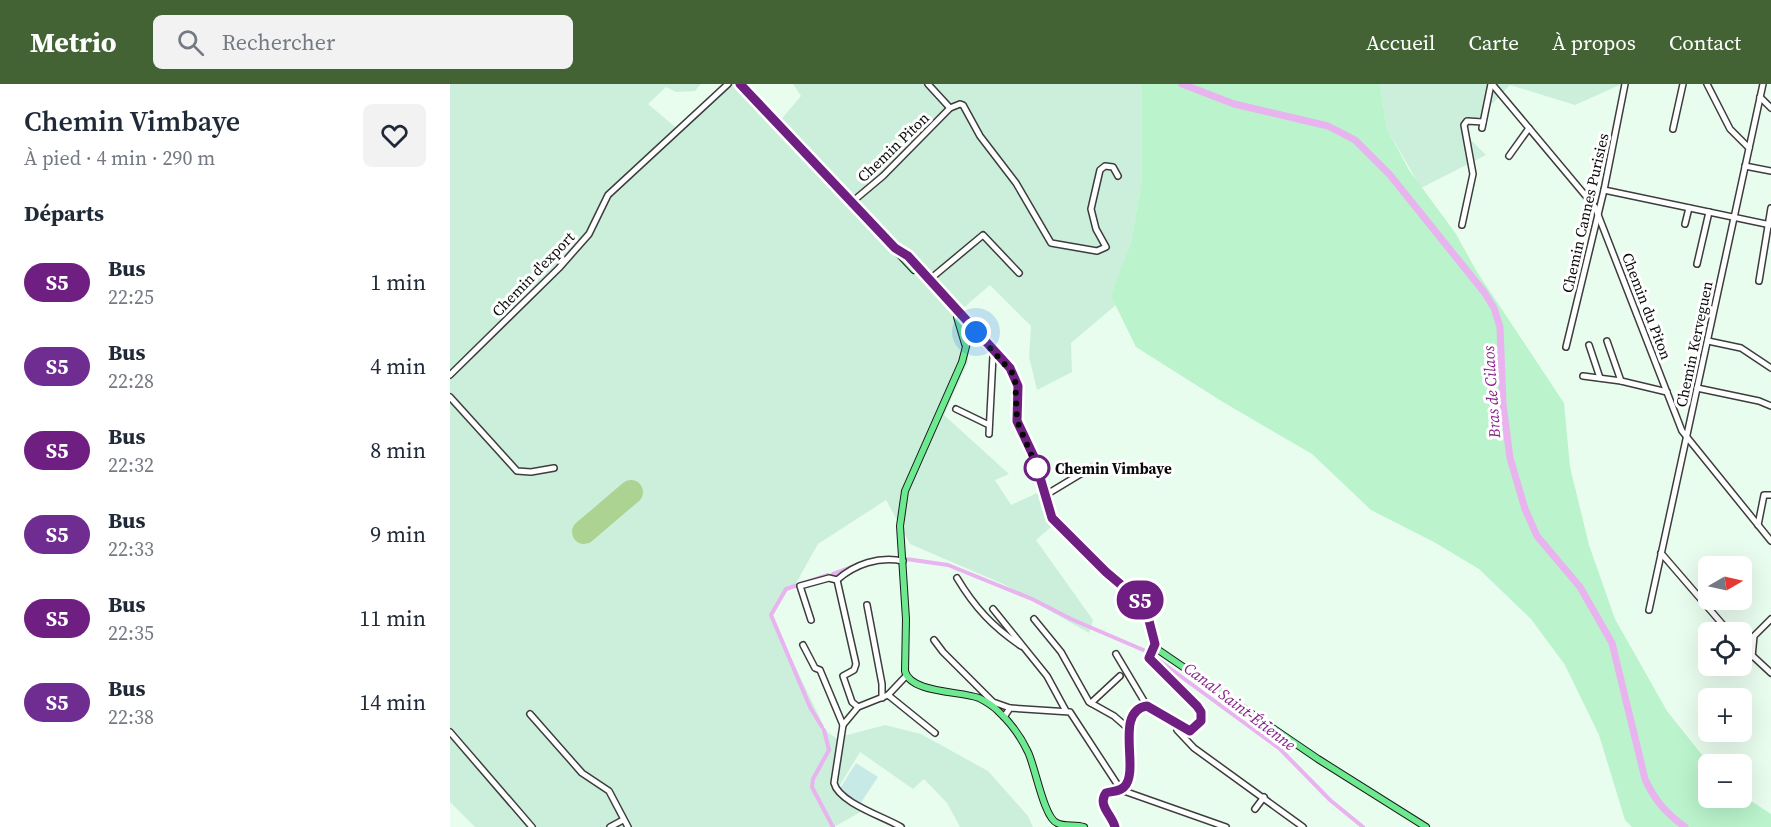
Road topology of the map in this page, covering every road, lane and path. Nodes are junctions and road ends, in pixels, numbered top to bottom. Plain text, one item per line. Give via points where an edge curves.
1 (728, 84) edge
2 (740, 84) edge
3 (928, 84) edge
4 (1492, 84) edge
5 (1625, 84) edge
6 (1683, 84) edge
7 (1707, 84) edge
8 (1763, 84) edge
9 (1760, 97) junction
10 (950, 108) junction
11 (1771, 108) edge
12 (1529, 128) junction
13 (1673, 129) dead end
14 (1749, 148) junction
15 (1509, 156) dead end
16 (1745, 166) junction
17 (1771, 171) edge
18 (1119, 176) dead end
19 (1604, 190) junction
20 (852, 202) junction
21 (1689, 208) junction
22 (1771, 208) edge
23 (1709, 212) junction
24 (1599, 213) junction
25 (1734, 218) junction
26 (1685, 224) dead end
27 (1770, 224) edge
28 (1462, 225) dead end
29 (895, 248) junction
30 (1697, 264) dead end
31 (1019, 273) dead end
32 (929, 280) junction
33 (1759, 281) dead end
34 (965, 327) junction
35 (970, 335) junction
36 (1607, 340) dead end
37 (1708, 340) junction
38 (1589, 345) dead end
39 (1566, 347) dead end
40 (996, 353) junction
41 (450, 362) edge
42 (457, 368) junction
43 (1771, 368) edge
44 (450, 375) edge
45 (1583, 376) dead end
46 (1600, 378) junction
47 (1621, 381) junction
48 (1697, 388) junction
49 (1667, 392) junction
50 (450, 397) edge
51 (1771, 406) edge
52 (956, 409) dead end
53 (989, 425) junction
54 (989, 434) dead end
55 (1686, 439) junction
56 (1092, 467) dead end
57 (554, 468) dead end
58 (1771, 495) edge
59 (1044, 496) junction
60 (1758, 525) junction
61 (1771, 541) edge
62 (1661, 553) junction
63 (903, 561) junction
64 (957, 578) dead end
65 (837, 580) junction
66 (867, 605) dead end
67 (993, 609) dead end
68 (1648, 610) dead end
69 (1034, 619) dead end
70 (1771, 619) edge
71 (811, 620) dead end
72 (1721, 622) edge
73 (934, 640) dead end
74 (803, 645) dead end
75 (1154, 647) junction
76 (1026, 650) junction
77 (1116, 654) dead end
78 (1752, 657) joint
79 (1771, 673) edge
80 (906, 676) junction
81 (1120, 676) dead end
82 (888, 695) junction
83 (882, 699) junction
84 (1091, 703) junction
85 (1147, 706) junction
86 (858, 707) junction
87 (1010, 708) junction
88 (1066, 711) junction
89 (530, 714) dead end
90 (1004, 717) junction
91 (843, 725) junction
92 (1179, 726) junction
93 (1130, 730) junction
94 (450, 732) edge
95 (935, 733) dead end
96 (1121, 790) junction
97 (1264, 797) junction
98 (1255, 809) dead end
99 (623, 820) junction
100 (1058, 825) edge
101 (1114, 826) edge
102 (532, 827) edge
103 (610, 827) edge
104 (628, 827) edge
105 (902, 827) edge
106 (1084, 827) edge
107 (1226, 827) edge
108 (1303, 827) edge
109 (1426, 827) edge

1 - 42 street, Chemin d'export via 608,195 589,234
2 - 20 main road
3 - 10 street
4 - 12 street, Chemin du Piton
4 - 28 street via 1483,125 1467,121 1464,125 1473,174
5 - 19 street, Chemin Cannes Purisies
6 - 13 street
7 - 14 street via 1730,129
8 - 9 street, Chemin Kerveguen
9 - 11 street
9 - 14 street, Chemin Kerveguen
10 - 18 street via 963,105 1051,243 1096,251 1106,247 1094,222 1093,195 1100,170 1105,166 1113,167
10 - 20 street, Chemin Piton
12 - 15 street
12 - 24 street, Chemin du Piton
14 - 16 street, Chemin Kerveguen
16 - 17 street
16 - 25 street, Chemin Kerveguen
19 - 21 street
19 - 24 street, Chemin Cannes Purisies
20 - 29 main road
21 - 23 street
21 - 26 street
22 - 27 street
23 - 25 street
23 - 30 street
24 - 39 street, Chemin Cannes Purisies
24 - 49 street, Chemin du Piton
25 - 27 street
25 - 37 street, Chemin Kerveguen
27 - 33 street
29 - 32 main road via 908,256
29 - 34 main road
31 - 32 street via 983,235
32 - 34 main road
34 - 35 main road
34 - 35 main road
35 - 40 main road via 981,337
35 - 63 main road via 905,491 900,526
36 - 47 street
37 - 43 street via 1741,348
37 - 48 street, Chemin Kerveguen
38 - 46 street
40 - 53 street
40 - 59 main road via 1017,381 1017,421 1034,457
41 - 42 street
42 - 44 street, Chemin d'export
45 - 46 street
46 - 47 street
47 - 49 street
48 - 51 street
48 - 55 street, Chemin Kerveguen
49 - 55 street, Chemin du Piton
50 - 57 street via 517,471
52 - 53 street
53 - 54 street
55 - 60 street, Chemin du Piton
55 - 62 street, Chemin Kerveguen
56 - 59 street
58 - 60 street via 1764,495
59 - 75 main road via 1060,528 1145,605
60 - 61 street, Chemin du Piton
62 - 68 street, Chemin Kerveguen
62 - 72 street
63 - 65 street via 867,562
63 - 80 main road
64 - 76 street via 987,621
65 - 71 street via 829,578 800,586
65 - 86 street via 856,664 854,670 843,676 853,705
66 - 83 street
67 - 76 street
69 - 84 street
70 - 78 street via 1754,636
73 - 87 street via 993,702
74 - 91 street via 815,668 820,670
75 - 92 street via 1149,655 1151,662 1201,712 1201,721 1194,730
75 - 109 main road
76 - 88 street via 1055,687
77 - 85 street
78 - 79 street
80 - 82 street
80 - 90 main road via 915,684 979,698
81 - 84 street
82 - 83 street
82 - 95 street
83 - 86 street
84 - 93 street
85 - 92 street
85 - 93 street via 1135,713
86 - 91 street
87 - 88 street
87 - 90 street
88 - 96 street via 1074,715
89 - 99 street via 582,773 609,791
90 - 100 main road via 1028,752 1046,809
91 - 105 street via 834,783 837,791
92 - 97 street via 1178,730 1194,748
93 - 96 street via 1130,777
94 - 102 street
96 - 101 street via 1103,797
96 - 107 street
97 - 98 street
97 - 108 street
99 - 103 street
99 - 104 street
100 - 106 main road

